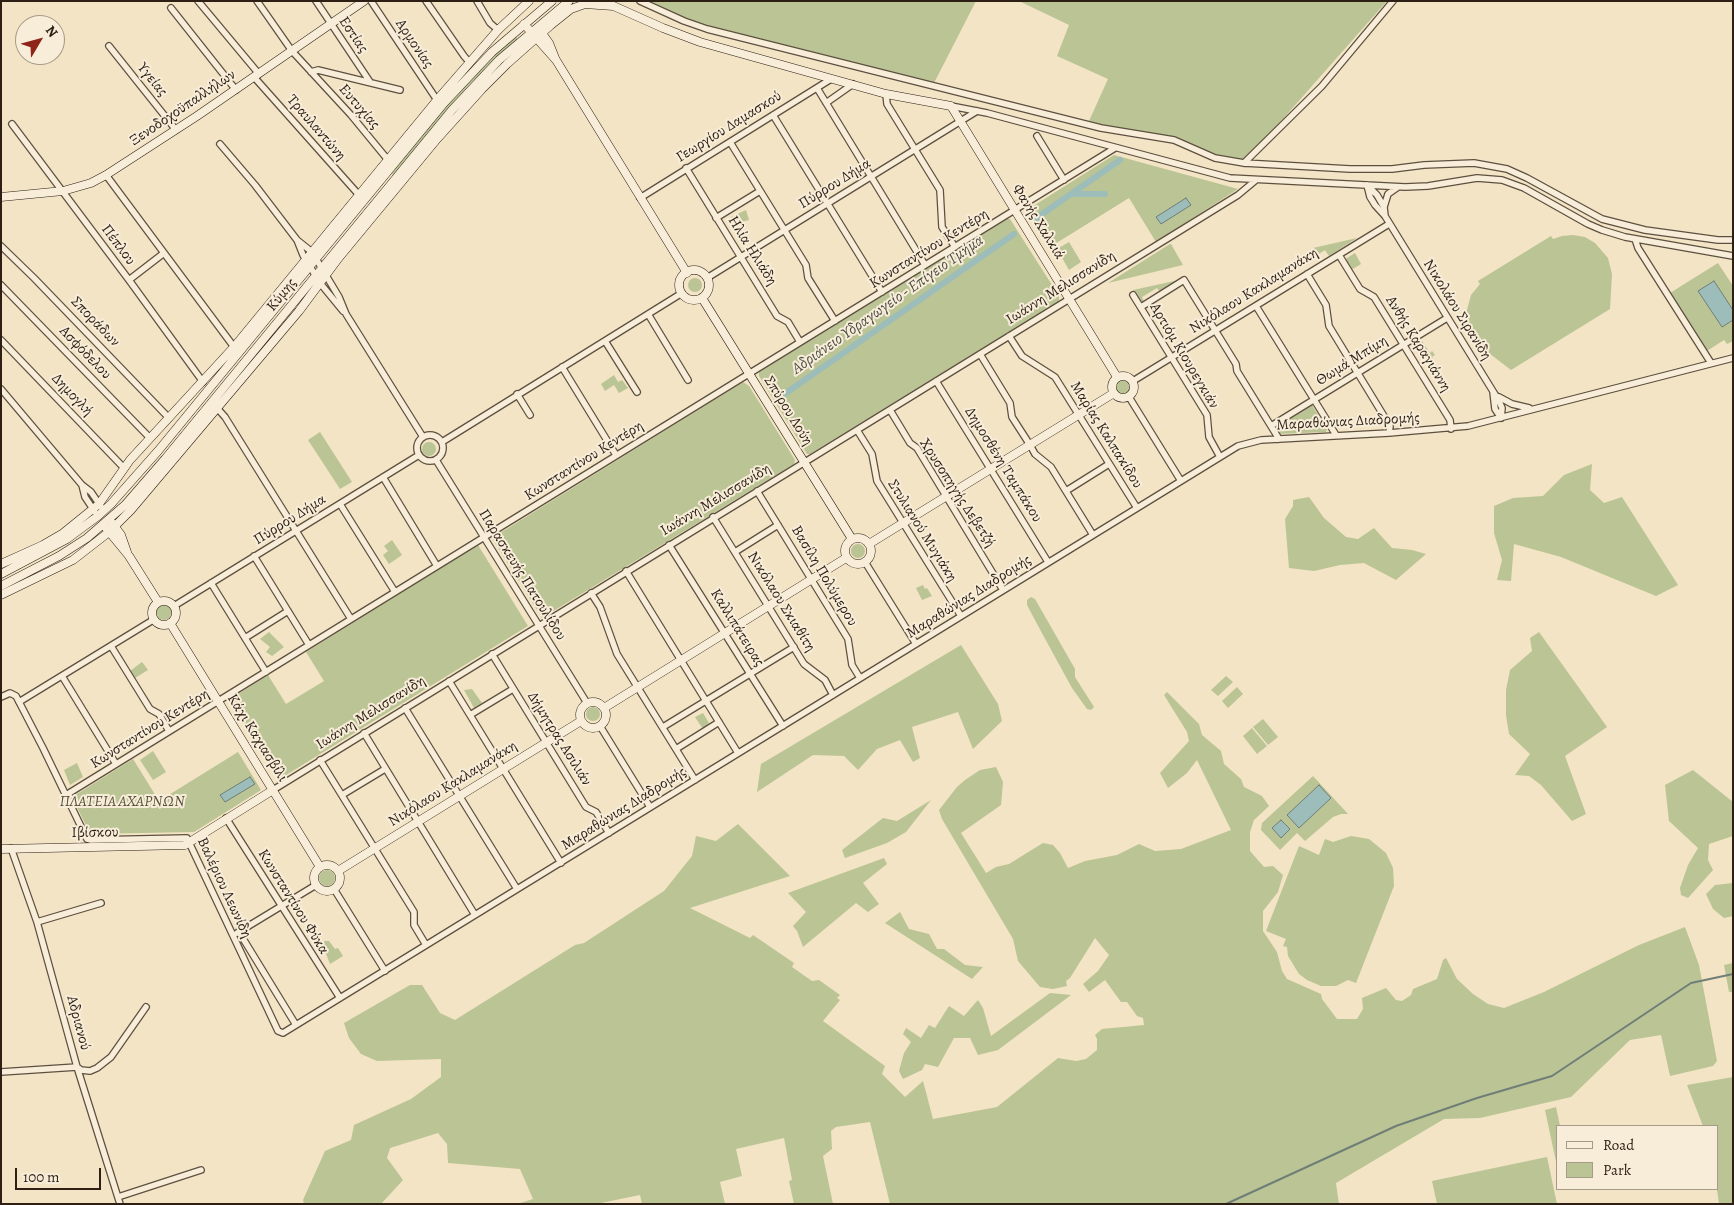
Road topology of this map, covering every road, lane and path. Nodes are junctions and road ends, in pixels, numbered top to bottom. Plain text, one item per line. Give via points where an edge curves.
1 (198, 1) edge
2 (256, 1) edge
3 (316, 1) edge
4 (364, 1) edge
5 (371, 1) edge
6 (426, 1) edge
7 (477, 1) edge
8 (529, 1) edge
9 (552, 1) edge
10 (569, 1) edge
11 (640, 1) edge
12 (1393, 1) edge
13 (609, 4) edge
14 (171, 8) dead end
15 (528, 21) junction
16 (331, 24) junction
17 (498, 30) junction
18 (537, 32) junction
19 (109, 46) dead end
20 (292, 51) junction
21 (470, 63) junction
22 (311, 72) junction
23 (256, 76) junction
24 (831, 79) junction
25 (370, 82) junction
26 (852, 84) junction
27 (817, 88) junction
28 (236, 90) junction
29 (400, 90) dead end
30 (886, 94) junction
31 (437, 100) junction
32 (826, 103) junction
33 (951, 106) junction
34 (977, 111) junction
35 (773, 115) junction
36 (960, 122) junction
37 (12, 124) dead end
38 (176, 130) junction
39 (1036, 136) dead end
40 (730, 142) junction
41 (220, 144) dead end
42 (1115, 148) junction
43 (914, 150) junction
44 (388, 160) junction
45 (1244, 163) junction
46 (686, 168) junction
47 (106, 175) junction
48 (870, 177) junction
49 (1064, 180) junction
50 (1256, 180) junction
51 (1367, 185) junction
52 (1398, 186) junction
53 (62, 191) junction
54 (760, 191) junction
55 (359, 195) junction
56 (1, 198) edge
57 (640, 198) junction
58 (827, 204) junction
59 (1384, 207) junction
60 (1014, 210) junction
61 (1385, 216) junction
62 (716, 218) junction
63 (1389, 224) junction
64 (784, 230) junction
65 (1636, 238) junction
66 (297, 240) junction
67 (1733, 240) edge
68 (1, 246) edge
69 (955, 247) junction
70 (164, 253) junction
71 (1339, 255) junction
72 (314, 256) junction
73 (1733, 256) edge
74 (741, 257) junction
75 (308, 263) junction
76 (925, 265) junction
77 (322, 268) junction
78 (687, 273) junction
79 (1307, 274) junction
80 (316, 275) junction
81 (326, 276) junction
82 (707, 278) junction
83 (128, 280) junction
84 (320, 283) junction
85 (1, 285) edge
86 (882, 292) junction
87 (682, 293) junction
88 (1134, 296) dead end
89 (702, 298) junction
90 (1069, 299) junction
91 (1256, 306) junction
92 (1141, 307) junction
93 (346, 314) junction
94 (648, 314) junction
95 (1447, 318) junction
96 (835, 321) junction
97 (1215, 331) junction
98 (1009, 336) junction
99 (1, 340) edge
100 (605, 341) junction
101 (800, 342) junction
102 (1403, 344) junction
103 (234, 348) junction
104 (980, 354) junction
105 (1172, 357) junction
106 (1733, 358) edge
107 (1711, 363) junction
108 (562, 368) junction
109 (1357, 373) junction
110 (749, 374) junction
111 (1117, 378) junction
112 (688, 380) dead end
113 (936, 381) junction
114 (1133, 381) junction
115 (203, 382) junction
116 (1, 389) edge
117 (637, 392) dead end
118 (1493, 392) junction
119 (1114, 393) junction
120 (517, 394) junction
121 (1129, 397) junction
122 (1314, 399) junction
123 (217, 408) junction
124 (1535, 409) junction
125 (890, 410) junction
126 (530, 415) dead end
127 (1078, 415) junction
128 (170, 418) junction
129 (1501, 418) junction
130 (1271, 426) junction
131 (1451, 429) junction
132 (857, 430) junction
133 (1389, 433) junction
134 (1336, 435) junction
135 (423, 437) junction
136 (150, 438) junction
137 (1279, 439) junction
138 (442, 442) junction
139 (1030, 445) junction
140 (419, 455) junction
141 (616, 456) junction
142 (1220, 457) junction
143 (436, 460) junction
144 (804, 462) junction
145 (1109, 464) junction
146 (124, 468) junction
147 (991, 469) junction
148 (383, 478) junction
149 (1181, 481) junction
150 (757, 491) junction
151 (1066, 491) junction
152 (946, 497) junction
153 (340, 504) junction
154 (1136, 508) junction
155 (99, 510) junction
156 (713, 517) junction
157 (903, 523) junction
158 (778, 525) junction
159 (109, 526) junction
160 (297, 530) junction
161 (1093, 535) junction
162 (484, 537) junction
163 (852, 539) junction
164 (869, 544) junction
165 (669, 545) junction
166 (735, 552) junction
167 (254, 556) junction
168 (846, 558) junction
169 (865, 562) junction
170 (1048, 562) junction
171 (1, 564) edge
172 (437, 566) junction
173 (626, 571) junction
174 (1, 574) edge
175 (812, 580) junction
176 (211, 583) junction
177 (1, 586) edge
178 (1004, 590) junction
179 (395, 592) junction
180 (591, 593) junction
181 (1, 595) edge
182 (158, 602) junction
183 (174, 606) junction
184 (768, 606) junction
185 (288, 611) junction
186 (961, 616) junction
187 (351, 619) junction
188 (154, 620) junction
189 (170, 623) junction
190 (539, 625) junction
191 (726, 633) junction
192 (245, 638) junction
193 (916, 644) junction
194 (309, 645) junction
195 (111, 646) junction
196 (794, 647) junction
197 (492, 654) junction
198 (681, 660) junction
199 (266, 672) junction
200 (750, 673) junction
201 (62, 676) junction
202 (860, 678) junction
203 (449, 681) junction
204 (638, 687) junction
205 (513, 689) junction
206 (833, 695) junction
207 (1, 697) edge
208 (218, 701) junction
209 (706, 701) junction
210 (19, 702) junction
211 (587, 703) junction
212 (405, 708) junction
213 (604, 708) junction
214 (470, 715) junction
215 (581, 721) junction
216 (719, 722) junction
217 (600, 726) junction
218 (783, 726) junction
219 (662, 727) junction
220 (169, 731) junction
221 (364, 734) junction
222 (546, 743) junction
223 (676, 749) junction
224 (738, 753) junction
225 (320, 760) junction
226 (116, 764) junction
227 (385, 769) junction
228 (503, 770) junction
229 (695, 780) junction
230 (273, 790) junction
231 (66, 795) junction
232 (342, 795) junction
233 (460, 796) junction
234 (650, 807) junction
235 (226, 818) junction
236 (418, 822) junction
237 (609, 833) junction
238 (190, 842) junction
239 (10, 848) junction
240 (375, 848) junction
241 (1, 849) edge
242 (560, 862) junction
243 (320, 866) junction
244 (338, 871) junction
245 (316, 885) junction
246 (334, 889) junction
247 (517, 889) junction
248 (101, 904) dead end
249 (281, 907) junction
250 (476, 915) junction
251 (37, 922) junction
252 (236, 934) junction
253 (426, 945) junction
254 (385, 971) junction
255 (340, 998) junction
256 (146, 1007) dead end
257 (296, 1025) junction
258 (283, 1033) joint
259 (77, 1068) junction
260 (1, 1072) edge
261 (202, 1170) dead end
262 (118, 1197) junction
263 (120, 1204) edge

1 - 23 street, Τραυλαντώνη
2 - 20 street, Ευτυχίας
3 - 16 street, Εστίας
4 - 16 street, Ξενοδοχοϋπαλλήλων
5 - 31 street, Αρμονίας
6 - 21 street
7 - 17 street
8 - 17 street
9 - 15 street, Κύμης
10 - 18 street, Κύμης
11 - 45 street via 707,29 1101,128 1174,140 1215,158
12 - 45 street via 1322,86
13 - 18 street via 578,6
13 - 24 street via 700,42
14 - 28 street
15 - 18 street
15 - 72 street, Κύμης via 473,71
16 - 20 street, Ξενοδοχοϋπαλλήλων
16 - 25 street, Εστίας
17 - 21 street
18 - 57 street via 553,50
18 - 77 street, Κύμης via 487,72 452,110
18 - 81 street via 460,113
19 - 38 street, Υγείας
20 - 22 street, Ευτυχίας
20 - 23 street, Ξενοδοχοϋπαλλήλων
21 - 31 street
22 - 25 street, Ευτυχίας via 318,70
22 - 44 street, Ευτυχίας
23 - 28 street, Ξενοδοχοϋπαλλήλων
23 - 55 street, Τραυλαντώνη
24 - 26 street
24 - 27 street, Γεωργίου Δαμασκού
25 - 29 street, Ευτυχίας
26 - 30 street
26 - 32 street
27 - 32 street
27 - 35 street, Γεωργίου Δαμασκού
28 - 38 street, Ξενοδοχοϋπαλλήλων
30 - 33 street
30 - 43 street via 886,104
31 - 44 street
32 - 48 street
33 - 34 street
33 - 36 street, Φανής Χαλκιά
34 - 36 street, Πύρρου Δήμα
34 - 42 street
35 - 40 street, Γεωργίου Δαμασκού
35 - 58 street
36 - 43 street, Πύρρου Δήμα
36 - 60 street, Φανής Χαλκιά
37 - 53 street, Πέπλου
38 - 47 street, Ξενοδοχοϋπαλλήλων
39 - 49 street
40 - 46 street, Γεωργίου Δαμασκού
40 - 54 street
41 - 66 street
42 - 49 street, Κωνσταντίνου Κεντέρη
42 - 50 street via 1230,178
43 - 48 street, Πύρρου Δήμα
43 - 69 street via 940,190 942,227
44 - 55 street
45 - 67 street via 1392,169 1424,164 1474,163 1507,169 1602,219 1645,230
46 - 57 street, Γεωργίου Δαμασκού
46 - 62 street, Ηλία Ηλιάδη
47 - 53 street, Ξενοδοχοϋπαλλήλων
47 - 70 street
48 - 58 street, Πύρρου Δήμα
48 - 76 street
49 - 60 street, Κωνσταντίνου Κεντέρη
50 - 51 street
50 - 90 street, Ιωάννη Μελισσανίδη via 1238,195
51 - 52 street
51 - 59 street
51 - 61 street, Νικολάου Σιρανίδη via 1370,197
52 - 59 street via 1388,194
52 - 65 street via 1428,186 1477,178 1502,180 1524,188 1588,224
53 - 56 street, Ξενοδοχοϋπαλλήλων
53 - 83 street, Πέπλου
54 - 62 street
54 - 64 street
55 - 72 street
57 - 78 street
58 - 64 street, Πύρρου Δήμα
58 - 86 street
59 - 61 street, Νικολάου Σιρανίδη
60 - 69 street, Κωνσταντίνου Κεντέρη
60 - 90 street, Φανής Χαλκιά
61 - 63 street, Νικολάου Σιρανίδη
62 - 74 street, Ηλία Ηλιάδη
63 - 71 street, Νικόλαου Κακλαμανάκη
63 - 95 street, Νικολάου Σιρανίδη
64 - 74 street, Πύρρου Δήμα
64 - 96 street via 806,265 808,278
65 - 73 street
65 - 107 street via 1638,248
66 - 72 street
66 - 75 street
68 - 128 street, Σποράδων
69 - 76 street, Κωνσταντίνου Κεντέρη
70 - 83 street
70 - 103 street
71 - 79 street, Νικόλαου Κακλαμανάκη
71 - 102 street, Ανθής Καραγιάννη via 1360,289 1374,297
72 - 75 street, Κύμης
72 - 77 street
74 - 82 street, Πύρρου Δήμα
74 - 101 street, Ηλία Ηλιάδη via 777,316 788,322
75 - 80 street
75 - 103 street
75 - 155 street, Κύμης via 158,452
76 - 86 street, Κωνσταντίνου Κεντέρη
77 - 80 street, Κύμης
77 - 81 street
78 - 82 street via 698,271
78 - 87 street via 680,282
79 - 91 street, Νικόλαου Κακλαμανάκη
79 - 109 street via 1326,305 1329,326
80 - 84 street
80 - 159 street, Κύμης
81 - 84 street
81 - 93 street
82 - 89 street via 708,291
83 - 115 street, Πέπλου
84 - 93 street
84 - 123 street
85 - 136 street, Ασφόδελου
86 - 96 street, Κωνσταντίνου Κεντέρη
87 - 89 street via 689,299
87 - 94 street
88 - 92 street, Αρτιόμ Κιουρεγκιάν
89 - 110 street, Σπύρου Λούη
90 - 98 street, Ιωάννη Μελισσανίδη
90 - 111 street, Φανής Χαλκιά
91 - 97 street, Νικόλαου Κακλαμανάκη
91 - 122 street
92 - 97 street via 1184,280
92 - 105 street, Αρτιόμ Κιουρεγκιάν
93 - 135 street
94 - 100 street
94 - 112 street
95 - 102 street, Θωμά Μπίμη
95 - 118 street, Νικολάου Σιρανίδη
96 - 101 street, Κωνσταντίνου Κεντέρη
97 - 105 street, Νικόλαου Κακλαμανάκη
97 - 130 street
98 - 104 street, Ιωάννη Μελισσανίδη
98 - 127 street, Μαρίας Καλπακίδου via 1022,356 1055,377
99 - 146 street, Δημογλή
100 - 108 street
100 - 117 street
101 - 110 street, Κωνσταντίνου Κεντέρη
102 - 109 street, Θωμά Μπίμη
102 - 131 street, Ανθής Καραγιάννη via 1450,420
103 - 115 street
104 - 113 street, Ιωάννη Μελισσανίδη
104 - 139 street via 1010,403 1012,417
105 - 114 street, Νικόλαου Κακλαμανάκη
105 - 142 street, Αρτιόμ Κιουρεγκιάν via 1207,415 1209,438
106 - 107 street, Μαραθώνιας Διαδρομής
107 - 124 street, Μαραθώνιας Διαδρομής
108 - 120 street
108 - 141 street
109 - 122 street, Θωμά Μπίμη
109 - 133 street via 1390,426
110 - 141 street, Κωνσταντίνου Κεντέρη
110 - 144 street, Σπύρου Λούη
111 - 114 street via 1126,376
111 - 119 street via 1112,384
113 - 125 street, Ιωάννη Μελισσανίδη
113 - 147 street, Δημοσθένη Ταμπάκου
114 - 121 street via 1135,388
115 - 128 street
116 - 155 street via 82,485 85,497
118 - 124 street via 1512,404
118 - 129 street, Νικολάου Σιρανίδη via 1502,408
119 - 121 street via 1120,398
119 - 127 street
120 - 126 street
120 - 138 street
121 - 149 street
122 - 130 street, Θωμά Μπίμη
122 - 134 street
123 - 159 street via 150,488
123 - 160 street
124 - 129 street, Μαραθώνιας Διαδρομής
125 - 132 street, Ιωάννη Μελισσανίδη
125 - 152 street, Χρυσοπηγής Δεβετζή
127 - 139 street
127 - 145 street, Μαρίας Καλπακίδου
128 - 136 street
129 - 131 street, Μαραθώνιας Διαδρομής
130 - 137 street
131 - 133 street, Μαραθώνιας Διαδρομής
132 - 144 street, Ιωάννη Μελισσανίδη
132 - 157 street, Στυλιανού Μυγιάκη via 872,454 877,481
133 - 134 street, Μαραθώνιας Διαδρομής
134 - 137 street, Μαραθώνιας Διαδρομής
135 - 138 street via 435,436
135 - 140 street via 417,447
136 - 146 street
137 - 142 street, Μαραθώνιας Διαδρομής via 1250,442
138 - 143 street via 443,452
139 - 147 street
139 - 151 street via 1035,454 1051,467
140 - 143 street via 427,461
140 - 148 street, Πύρρου Δήμα
141 - 162 street, Κωνσταντίνου Κεντέρη
142 - 149 street, Μαραθώνιας Διαδρομής
143 - 162 street, Παρασκευής Πατουλίδου
144 - 150 street, Ιωάννη Μελισσανίδη
144 - 163 street, Σπύρου Λούη
145 - 151 street
145 - 154 street, Μαρίας Καλπακίδου
146 - 155 street
147 - 152 street
147 - 170 street, Δημοσθένη Ταμπάκου
148 - 153 street, Πύρρου Δήμα
148 - 172 street
149 - 154 street, Μαραθώνιας Διαδρομής
150 - 156 street, Ιωάννη Μελισσανίδη
150 - 158 street, Βασίλη Πολύμερου
151 - 161 street
152 - 157 street
152 - 178 street, Χρυσοπηγής Δεβετζή
153 - 160 street, Πύρρου Δήμα
153 - 179 street
154 - 161 street, Μαραθώνιας Διαδρομής
155 - 159 street
155 - 171 street via 43,545
155 - 174 street, Κύμης via 67,539
156 - 165 street, Ιωάννη Μελισσανίδη
156 - 166 street, Νικόλαου Σκιαθίτη
157 - 164 street
157 - 186 street, Στυλιανού Μυγιάκη
158 - 166 street
158 - 175 street, Βασίλη Πολύμερου
159 - 177 street, Κύμης
159 - 181 street via 73,560
159 - 182 street
160 - 167 street, Πύρρου Δήμα
160 - 187 street
161 - 170 street, Μαραθώνιας Διαδρομής
162 - 172 street, Κωνσταντίνου Κεντέρη
162 - 190 street, Παρασκευής Πατουλίδου
163 - 164 street via 861,538
163 - 168 street via 845,547
164 - 169 street via 871,555
165 - 173 street, Ιωάννη Μελισσανίδη
165 - 191 street, Καλλιπάτειρας
166 - 184 street, Νικόλαου Σκιαθίτη
167 - 176 street, Πύρρου Δήμα
167 - 185 street
168 - 169 street via 857,564
168 - 175 street
169 - 193 street
170 - 178 street, Μαραθώνιας Διαδρομής
172 - 179 street, Κωνσταντίνου Κεντέρη
173 - 180 street, Ιωάννη Μελισσανίδη
173 - 198 street
175 - 184 street
175 - 202 street, Βασίλη Πολύμερου via 848,639 852,665
176 - 183 street, Πύρρου Δήμα
176 - 192 street
178 - 186 street, Μαραθώνιας Διαδρομής
179 - 187 street, Κωνσταντίνου Κεντέρη
180 - 190 street, Ιωάννη Μελισσανίδη
180 - 204 street via 600,607 617,654
182 - 183 street via 167,601
182 - 188 street via 152,608
183 - 189 street via 176,615
184 - 191 street
184 - 196 street, Νικόλαου Σκιαθίτη
185 - 192 street
185 - 194 street
186 - 193 street, Μαραθώνιας Διαδρομής
187 - 194 street, Κωνσταντίνου Κεντέρη
188 - 189 street via 159,624
188 - 195 street
189 - 208 street, Κάχι Καχιασβίλι
190 - 197 street, Ιωάννη Μελισσανίδη
190 - 211 street, Παρασκευής Πατουλίδου
191 - 198 street
191 - 200 street, Καλλιπάτειρας
192 - 199 street
193 - 202 street, Μαραθώνιας Διαδρομής
194 - 199 street, Κωνσταντίνου Κεντέρη
195 - 201 street
195 - 220 street via 150,709 159,714
196 - 200 street
196 - 206 street, Νικόλαου Σκιαθίτη via 804,664 824,680
197 - 203 street, Ιωάννη Μελισσανίδη
197 - 205 street, Δήμητρας Ασιλιάν
198 - 204 street
198 - 209 street
199 - 208 street, Κωνσταντίνου Κεντέρη
200 - 209 street
200 - 218 street, Καλλιπάτειρας
201 - 210 street
201 - 226 street
202 - 206 street, Μαραθώνιας Διαδρομής
203 - 212 street, Ιωάννη Μελισσανίδη
203 - 214 street
204 - 213 street
204 - 219 street
205 - 214 street
205 - 222 street, Δήμητρας Ασιλιάν
206 - 218 street, Μαραθώνιας Διαδρομής
207 - 210 street via 14,694
208 - 220 street, Κωνσταντίνου Κεντέρη
208 - 230 street, Κάχι Καχιασβίλι
209 - 216 street
209 - 219 street
210 - 231 street, Βαλέριου Λεωνίδη
211 - 213 street via 598,703
211 - 215 street via 581,709
212 - 221 street, Ιωάννη Μελισσανίδη
212 - 233 street
213 - 217 street via 606,718
214 - 228 street
215 - 217 street via 590,728
215 - 222 street, Νικόλαου Κακλαμανάκη
216 - 223 street
216 - 224 street
217 - 234 street
218 - 224 street, Μαραθώνιας Διαδρομής
219 - 223 street
220 - 226 street, Κωνσταντίνου Κεντέρη
221 - 225 street, Ιωάννη Μελισσανίδη
221 - 227 street
222 - 228 street, Νικόλαου Κακλαμανάκη
222 - 237 street, Δήμητρας Ασιλιάν via 586,807 596,812
223 - 229 street
224 - 229 street, Μαραθώνιας Διαδρομής
225 - 230 street, Ιωάννη Μελισσανίδη
225 - 232 street
226 - 231 street, Κωνσταντίνου Κεντέρη
227 - 232 street
227 - 236 street
228 - 233 street, Νικόλαου Κακλαμανάκη
228 - 242 street
229 - 234 street, Μαραθώνιας Διαδρομής
230 - 235 street, Ιωάννη Μελισσανίδη
230 - 243 street, Κάχι Καχιασβίλι
231 - 238 street, Βαλέριου Λεωνίδη via 88,840 186,837
232 - 240 street
233 - 236 street, Νικόλαου Κακλαμανάκη
233 - 247 street
234 - 237 street, Μαραθώνιας Διαδρομής
235 - 238 street, Ιωάννη Μελισσανίδη
235 - 249 street, Κωνσταντίνου Φύκα
236 - 240 street, Νικόλαου Κακλαμανάκη
236 - 250 street
237 - 242 street, Μαραθώνιας Διαδρομής
238 - 239 street, Ιβίσκου via 185,845
238 - 252 street, Βαλέριου Λεωνίδη
239 - 241 street, Ιβίσκου
239 - 251 street, Αδριανού
240 - 244 street, Νικόλαου Κακλαμανάκη
240 - 253 street via 414,912 414,925
242 - 247 street, Μαραθώνιας Διαδρομής
243 - 244 street via 328,865
243 - 245 street via 315,873
244 - 246 street via 340,879
245 - 246 street via 324,890
245 - 249 street
246 - 254 street
247 - 250 street, Μαραθώνιας Διαδρομής
248 - 251 street
249 - 252 street
249 - 255 street, Κωνσταντίνου Φύκα
250 - 253 street, Μαραθώνιας Διαδρομής
251 - 259 street, Αδριανού
252 - 257 street
252 - 258 street, Βαλέριου Λεωνίδη via 278,1031
253 - 254 street, Μαραθώνιας Διαδρομής
254 - 255 street, Μαραθώνιας Διαδρομής
255 - 257 street, Μαραθώνιας Διαδρομής
256 - 259 street via 106,1062 90,1071
257 - 258 street, Μαραθώνιας Διαδρομής
259 - 260 street
259 - 262 street, Αδριανού
261 - 262 street
262 - 263 street, Αδριανού

